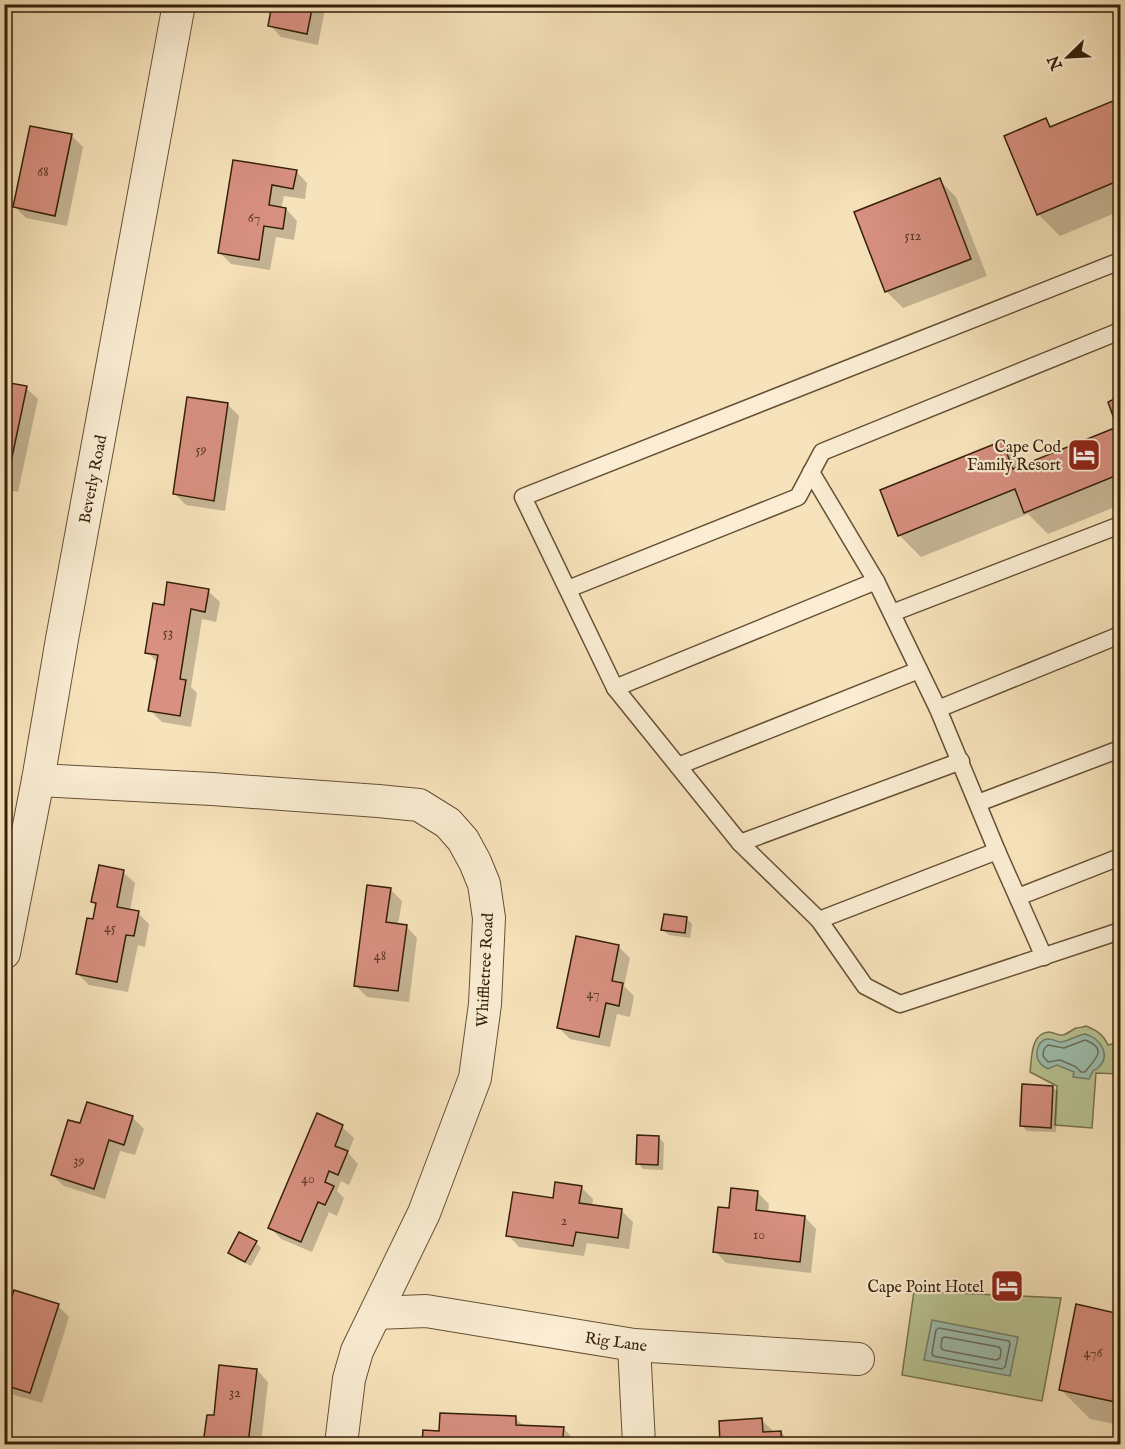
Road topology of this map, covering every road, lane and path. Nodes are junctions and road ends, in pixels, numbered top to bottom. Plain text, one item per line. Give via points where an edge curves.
1 (179, 4) edge
2 (1120, 261) edge
3 (1120, 332) edge
4 (811, 472) junction
5 (1120, 525) edge
6 (876, 581) junction
7 (568, 589) junction
8 (892, 614) junction
9 (1120, 635) edge
10 (919, 670) junction
11 (615, 688) junction
12 (938, 709) junction
13 (1120, 749) edge
14 (961, 761) junction
15 (678, 766) junction
16 (38, 780) junction
17 (978, 803) junction
18 (740, 843) junction
19 (997, 851) junction
20 (1120, 857) edge
21 (1018, 897) junction
22 (819, 920) junction
23 (1120, 931) edge
24 (4, 953) edge
25 (1044, 957) junction
26 (376, 1313) junction
27 (634, 1345) junction
28 (858, 1359) dead end
29 (341, 1444) edge
30 (639, 1444) edge

1 - 16 street, Beverly Road
2 - 7 lane via 523,497
3 - 4 lane via 822,452
4 - 6 lane
4 - 7 lane via 798,497
5 - 8 lane
6 - 8 lane
6 - 11 lane
7 - 11 lane
8 - 10 lane
9 - 12 lane
10 - 12 lane
10 - 15 lane
11 - 15 lane
12 - 14 lane
13 - 17 lane
14 - 17 lane
14 - 18 lane
15 - 18 lane
16 - 24 street, Beverly Road
16 - 26 street, Whiffletree Road via 419,806 448,823 462,840 484,885 489,918 485,1004 475,1078 424,1213
17 - 19 lane
18 - 22 lane
19 - 21 lane
19 - 22 lane
20 - 21 lane
21 - 25 lane
22 - 25 lane via 865,986 900,1004
23 - 25 lane
26 - 27 street, Rig Lane via 426,1311
26 - 29 street, Whiffletree Road via 349,1378
27 - 28 street, Rig Lane
27 - 30 street

